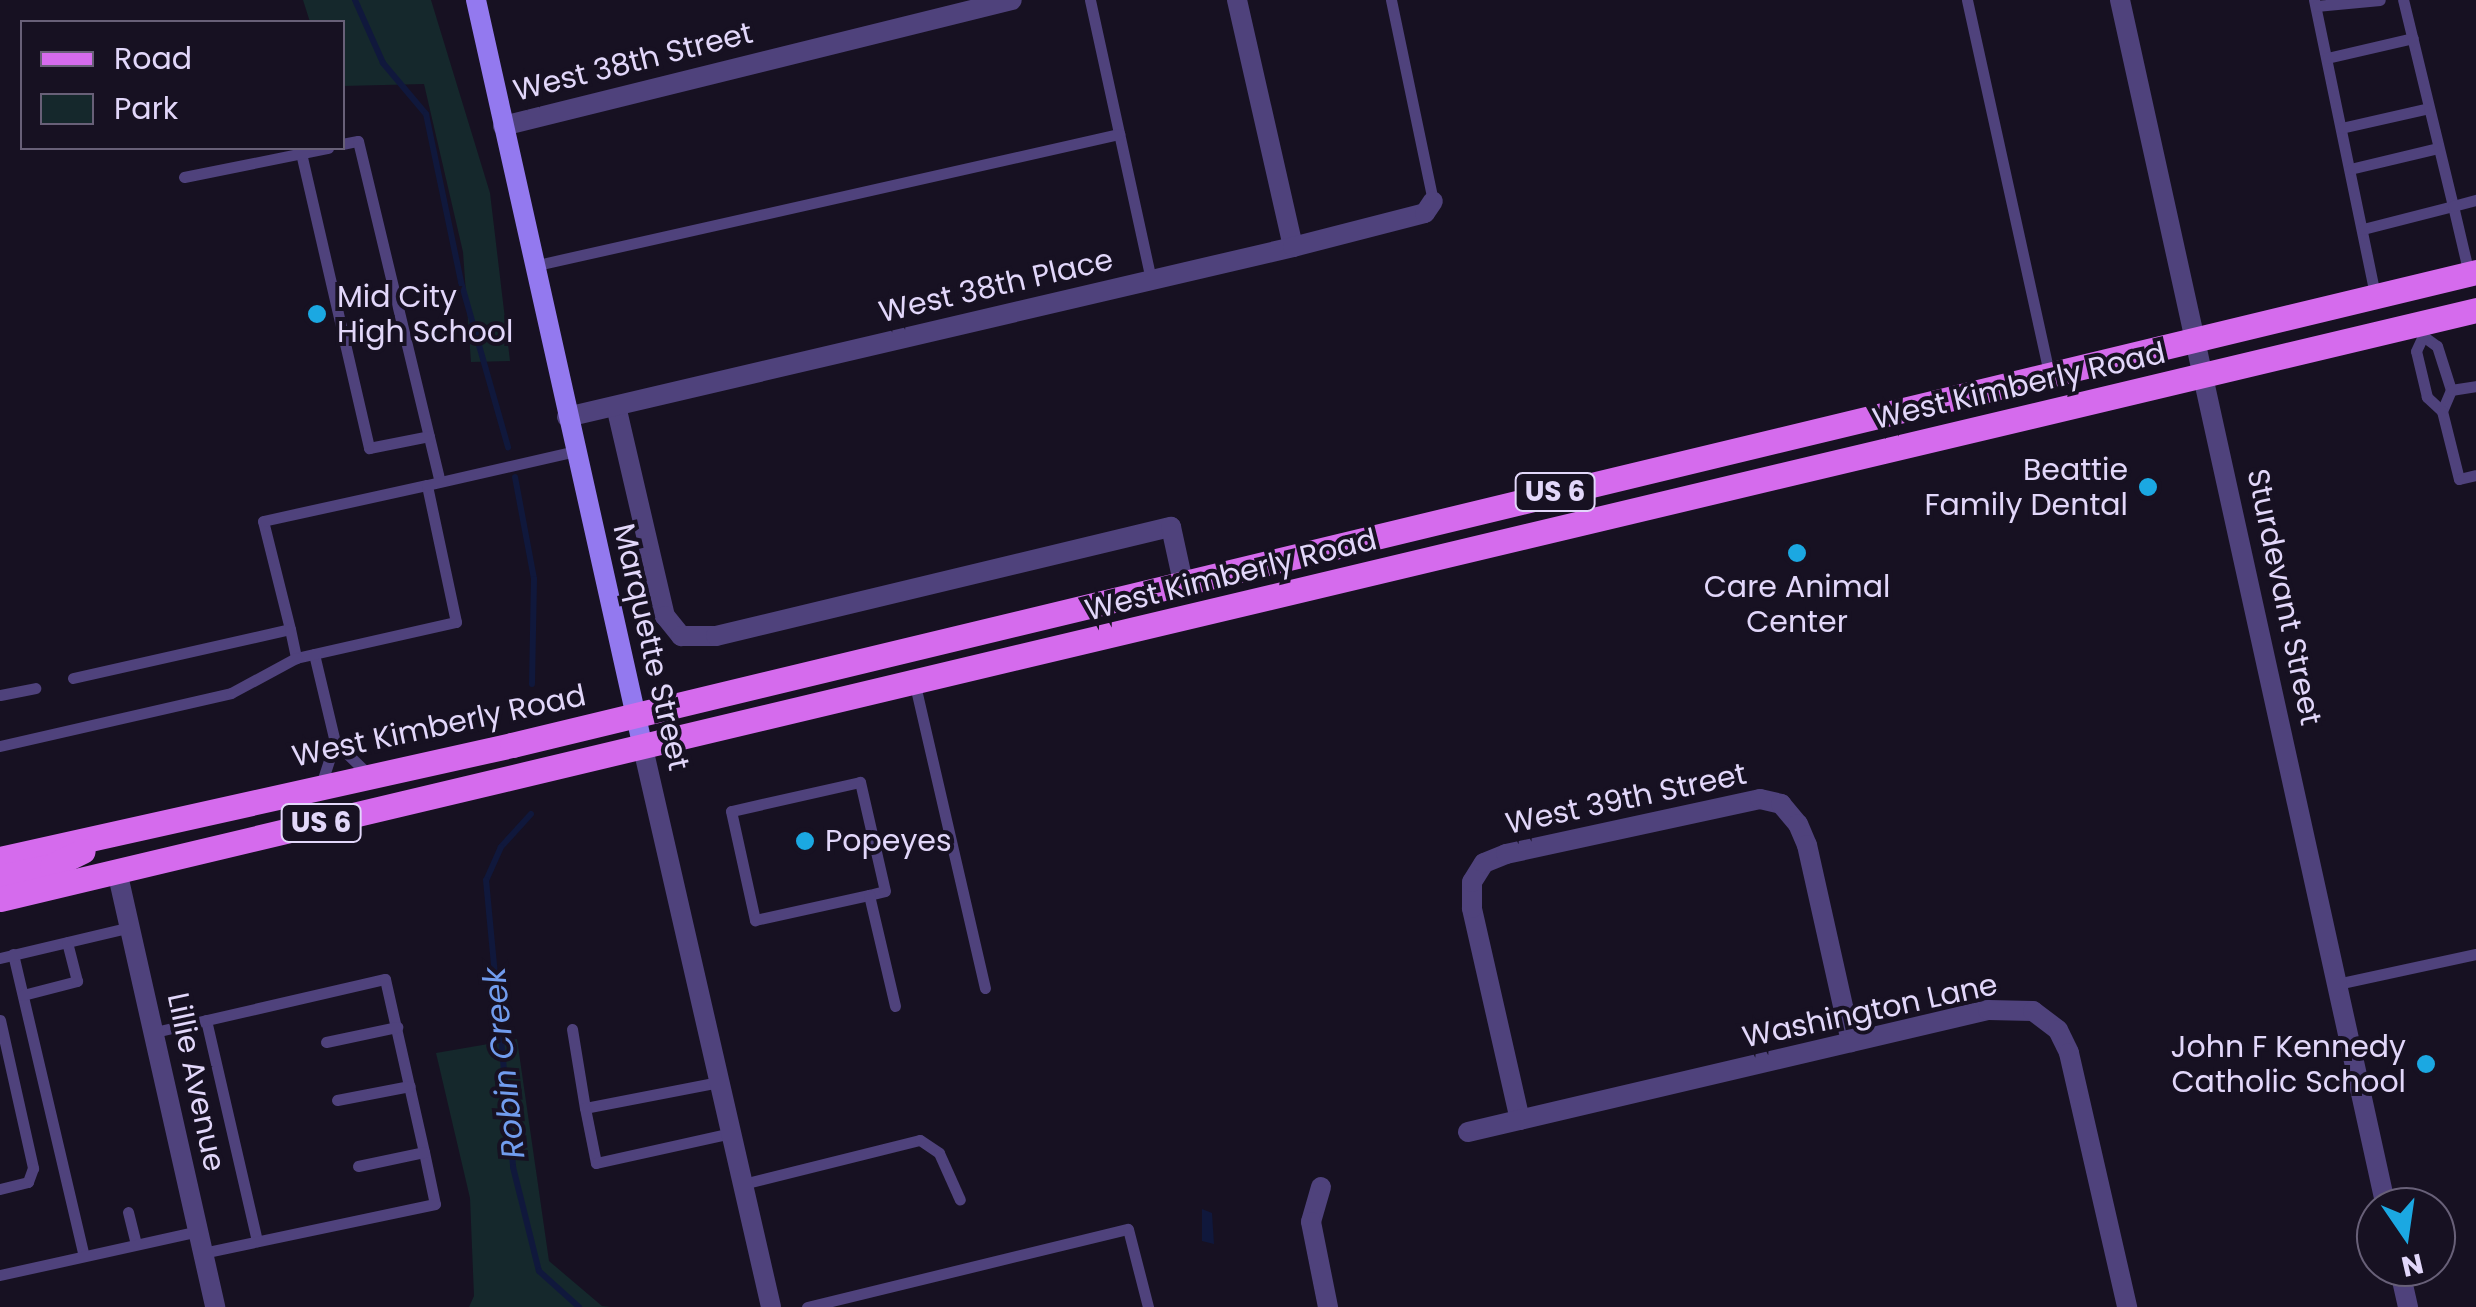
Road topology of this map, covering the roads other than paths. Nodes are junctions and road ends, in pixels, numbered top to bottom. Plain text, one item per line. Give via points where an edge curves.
1 (476, 0) edge
2 (1012, 0) edge
3 (1090, 0) edge
4 (1238, 0) edge
5 (1391, 0) edge
6 (1967, 0) edge
7 (2120, 0) edge
8 (2380, 0) edge
9 (2402, 0) edge
10 (2315, 3) edge
11 (2412, 38) junction
12 (2326, 58) junction
13 (2430, 108) junction
14 (503, 126) junction
15 (2341, 128) junction
16 (1119, 134) junction
17 (345, 143) edge
18 (2438, 148) junction
19 (317, 150) edge
20 (301, 153) junction
21 (2350, 168) junction
22 (184, 178) dead end
23 (2476, 200) edge
24 (1433, 201) joint
25 (2453, 206) junction
26 (2363, 228) junction
27 (1292, 247) junction
28 (534, 266) junction
29 (2472, 273) edge
30 (1152, 280) junction
31 (2375, 296) junction
32 (2476, 310) edge
33 (2421, 330) junction
34 (2196, 338) junction
35 (2049, 372) junction
36 (2205, 375) junction
37 (2476, 386) edge
38 (2451, 390) junction
39 (616, 406) junction
40 (2442, 411) junction
41 (567, 417) junction
42 (428, 436) junction
43 (575, 451) junction
44 (2476, 475) edge
45 (433, 482) junction
46 (1183, 582) junction
47 (290, 630) junction
48 (681, 636) joint
49 (314, 654) junction
50 (296, 658) junction
51 (73, 678) dead end
52 (915, 685) junction
53 (35, 688) dead end
54 (0, 695) edge
55 (635, 715) junction
56 (335, 742) junction
57 (0, 746) edge
58 (643, 748) junction
59 (369, 775) junction
60 (321, 785) junction
61 (108, 834) junction
62 (0, 859) edge
63 (117, 871) junction
64 (0, 877) edge
65 (869, 894) junction
66 (0, 899) edge
67 (130, 927) junction
68 (67, 942) junction
69 (2476, 954) edge
70 (6, 956) edge
71 (77, 982) junction
72 (2337, 984) junction
73 (985, 988) dead end
74 (23, 994) junction
75 (80, 996) dead end
76 (895, 1006) dead end
77 (0, 1020) edge
78 (206, 1020) junction
79 (397, 1027) junction
80 (572, 1029) dead end
81 (155, 1032) junction
82 (326, 1042) dead end
83 (1850, 1042) junction
84 (719, 1082) junction
85 (410, 1086) junction
86 (337, 1100) dead end
87 (585, 1108) junction
88 (1520, 1120) junction
89 (1468, 1132) dead end
90 (731, 1133) junction
91 (424, 1152) junction
92 (358, 1166) dead end
93 (742, 1184) junction
94 (1321, 1187) dead end
95 (2382, 1187) edge
96 (0, 1188) edge
97 (960, 1200) dead end
98 (128, 1212) dead end
99 (198, 1231) junction
100 (257, 1241) junction
101 (136, 1243) junction
102 (202, 1253) junction
103 (84, 1256) junction
104 (0, 1275) edge
105 (845, 1303) edge
106 (215, 1307) edge
107 (770, 1307) edge
108 (807, 1307) edge
109 (1148, 1307) edge
110 (1328, 1307) edge
111 (2127, 1307) edge

1 - 14 main road, Marquette Street
2 - 14 street, West 38th Street
3 - 16 lane
4 - 27 street
5 - 24 lane
6 - 35 lane
7 - 34 street, Sturdevant Street
8 - 10 lane
9 - 11 lane
10 - 12 lane
11 - 12 lane
11 - 13 lane
12 - 15 lane
13 - 15 lane
13 - 18 lane
14 - 28 main road, Marquette Street
15 - 21 lane
16 - 28 lane
16 - 30 lane
17 - 42 lane via 358,141
18 - 21 lane
18 - 25 lane
19 - 20 lane
20 - 22 lane
20 - 42 lane via 369,448
21 - 26 lane
23 - 25 lane
24 - 27 street, West 38th Place via 1426,213
25 - 26 lane
25 - 29 lane
26 - 31 lane
27 - 30 street, West 38th Place
28 - 41 main road, Marquette Street
29 - 31 main road, West Kimberly Road / US 6
30 - 39 street, West 38th Place
31 - 34 main road, West Kimberly Road / US 6
32 - 33 main road, West Kimberly Road / US 6
33 - 36 main road, West Kimberly Road / US 6
33 - 38 lane via 2437,346
33 - 40 lane via 2416,351 2427,397
34 - 35 main road, West Kimberly Road / US 6
34 - 36 street, Sturdevant Street
35 - 46 main road, West Kimberly Road / US 6
36 - 52 main road, West Kimberly Road / US 6
36 - 72 street, Sturdevant Street
37 - 38 lane
38 - 40 lane
39 - 41 street, West 38th Place
39 - 48 street, Marquette Street via 664,616
40 - 44 lane via 2459,479
41 - 43 main road, Marquette Street
42 - 45 lane
43 - 45 lane
43 - 55 main road, Marquette Street
45 - 47 lane via 264,521
45 - 49 lane via 456,622
46 - 48 street, West Kimberly Road via 1170,527 716,636
46 - 55 main road, West Kimberly Road / US 6
47 - 50 lane
47 - 51 lane
49 - 50 lane
49 - 56 lane
50 - 57 lane via 231,693
52 - 58 main road, West Kimberly Road / US 6
52 - 73 lane
53 - 54 lane
55 - 58 main road, Marquette Street
55 - 59 main road, West Kimberly Road / US 6
56 - 59 lane
56 - 60 lane
58 - 63 main road, West Kimberly Road / US 6
58 - 84 street, Marquette Street
59 - 60 main road, West Kimberly Road / US 6
60 - 61 main road, West Kimberly Road / US 6
61 - 62 main road, West Kimberly Road / US 6
61 - 64 main road via 52,866
63 - 66 main road, West Kimberly Road / US 6
63 - 67 street, Lillie Avenue
65 - 65 lane via 755,920 730,812 860,782 885,891
65 - 76 lane
67 - 68 lane
67 - 81 street, Lillie Avenue
68 - 70 lane
68 - 71 lane
69 - 72 lane
70 - 74 lane
71 - 74 lane
71 - 75 lane
72 - 95 street, Sturdevant Street
74 - 103 lane
77 - 96 lane via 33,1168 28,1182
78 - 79 lane via 385,980
78 - 81 lane
78 - 100 lane
79 - 82 lane
79 - 85 lane
80 - 87 lane
81 - 99 street, Lillie Avenue
83 - 88 street, Washington Lane
83 - 88 street, West 39th Street via 1807,845 1781,804 1760,798 1506,854 1484,863 1472,882 1472,908
83 - 111 street, Washington Lane via 1988,1010 2033,1011 2058,1030 2069,1053
84 - 87 lane
84 - 90 street, Marquette Street
85 - 86 lane
85 - 91 lane
87 - 90 lane via 596,1163
88 - 89 street, Washington Lane
90 - 93 street, Marquette Street
91 - 92 lane
91 - 100 lane via 435,1204
93 - 97 lane via 920,1140 940,1153
93 - 107 street, Marquette Street
94 - 110 street via 1310,1222
98 - 101 lane
99 - 101 lane
99 - 102 street, Lillie Avenue
100 - 102 lane
101 - 103 lane
102 - 106 street, Lillie Avenue
103 - 104 lane
105 - 108 lane
105 - 109 lane via 1128,1229

